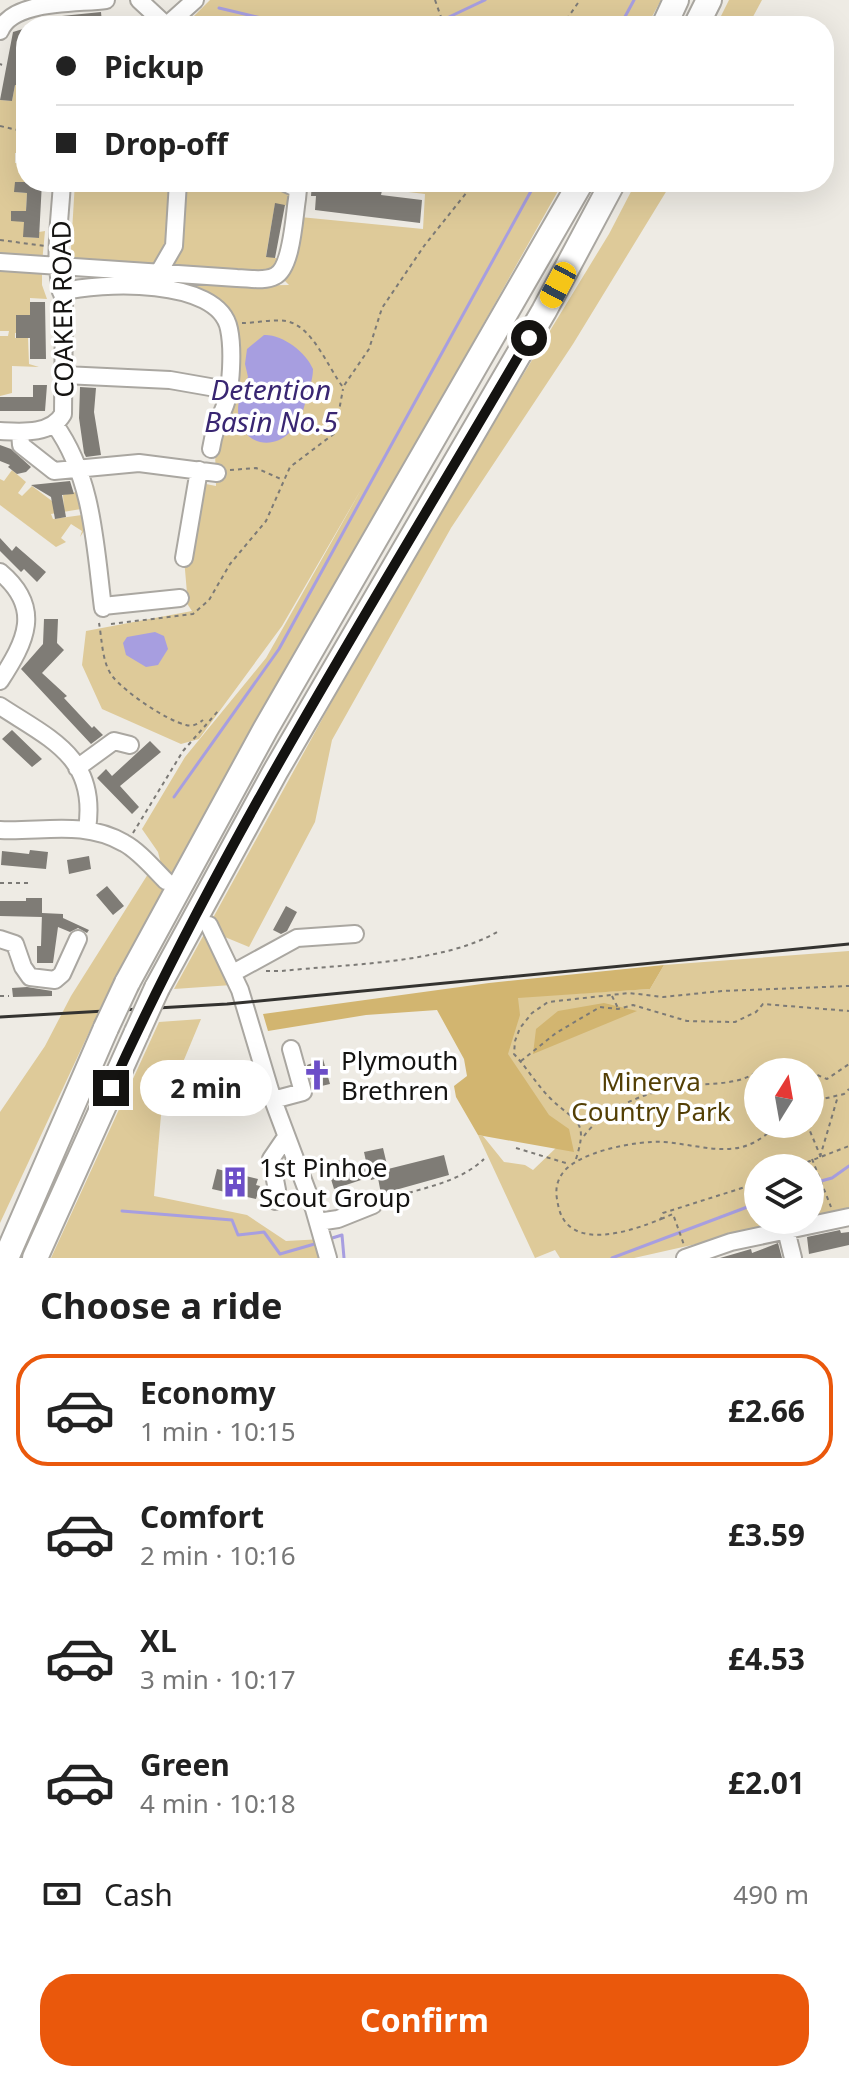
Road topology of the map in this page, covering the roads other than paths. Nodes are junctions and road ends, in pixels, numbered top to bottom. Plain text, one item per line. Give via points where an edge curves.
1 (106, 0) edge
2 (139, 0) edge
3 (195, 0) edge
4 (156, 16) edge
5 (177, 16) edge
6 (0, 31) edge
7 (61, 192) edge
8 (177, 192) edge
9 (292, 192) edge
10 (575, 192) edge
11 (608, 192) edge
12 (0, 262) edge
13 (57, 266) junction
14 (159, 272) junction
15 (61, 292) junction
16 (64, 375) junction
17 (227, 390) junction
18 (55, 425) junction
19 (0, 431) edge
20 (20, 432) junction
21 (211, 449) dead end
22 (80, 469) junction
23 (199, 470) junction
24 (217, 473) road end
25 (184, 558) dead end
26 (0, 572) edge
27 (180, 598) dead end
28 (0, 681) edge
29 (2, 712) edge
30 (130, 745) dead end
31 (77, 768) junction
32 (87, 829) junction
33 (0, 830) edge
34 (166, 881) dead end
35 (209, 925) dead end
36 (355, 934) dead end
37 (0, 939) edge
38 (78, 939) dead end
39 (233, 973) junction
40 (291, 1049) dead end
41 (273, 1100) junction
42 (286, 1137) junction
43 (275, 1201) dead end
44 (373, 1205) road end
45 (768, 1234) edge
46 (787, 1234) edge
47 (323, 1241) edge
48 (6, 1258) edge
49 (35, 1258) edge
50 (688, 1258) edge
51 (793, 1258) edge

1 - 6 street via 25,7 7,18
2 - 4 street
3 - 5 street
7 - 13 street, COAKER ROAD
8 - 14 street via 174,246
9 - 14 street via 288,260 274,277
10 - 48 highway, bridge via 265,730 127,983
11 - 49 highway, bridge via 537,325 275,772 157,988
12 - 13 street
13 - 14 street
13 - 15 street, COAKER ROAD
15 - 16 street, COAKER ROAD
15 - 17 street via 139,287 178,291 211,302 229,325
16 - 17 street via 170,380
16 - 18 street, COAKER ROAD via 64,409
17 - 21 street
18 - 20 street, COAKER ROAD
18 - 22 street
19 - 20 street, COAKER ROAD
20 - 22 street via 21,445 47,468
22 - 23 street via 150,463
22 - 27 street via 103,607
23 - 24 street
23 - 25 street
26 - 28 street via 18,590 27,617 20,646
29 - 31 street via 53,738
30 - 31 street via 114,741
31 - 32 street via 88,799
32 - 33 street
32 - 34 street via 126,844
35 - 39 street
36 - 39 street via 297,938
37 - 38 street via 15,944 34,979 59,978
39 - 41 street
40 - 41 street via 303,1092
41 - 42 street
42 - 43 street via 271,1159
42 - 47 street
44 - 47 street via 338,1219
45 - 50 street
46 - 51 street

